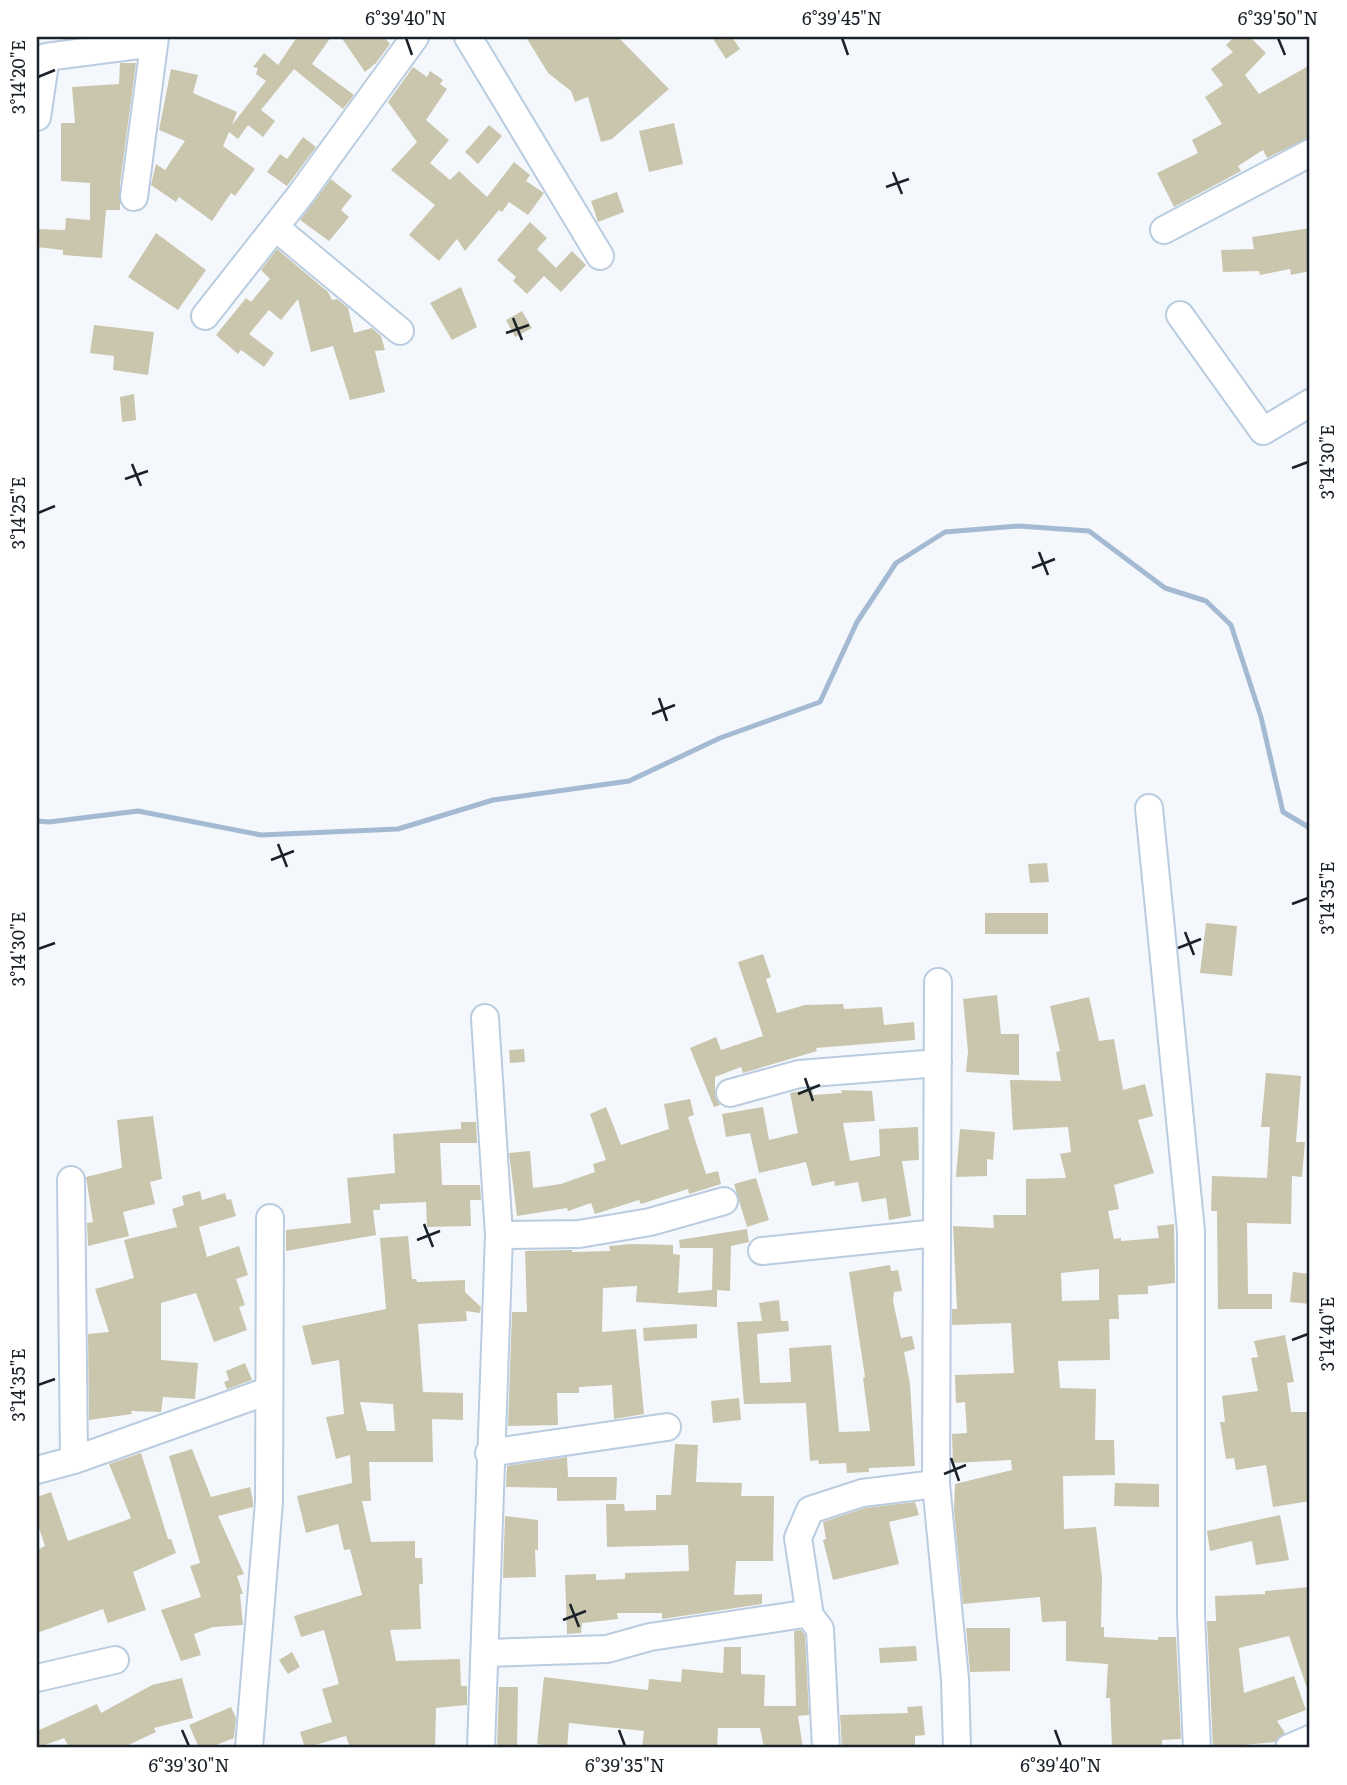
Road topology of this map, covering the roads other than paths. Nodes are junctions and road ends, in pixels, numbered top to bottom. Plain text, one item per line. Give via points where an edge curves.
1 (415, 37) edge
2 (468, 37) edge
3 (154, 40) edge
4 (37, 117) edge
5 (1310, 153) edge
6 (134, 197) dead end
7 (275, 226) junction
8 (1164, 230) dead end
9 (600, 256) dead end
10 (1180, 315) dead end
11 (205, 316) dead end
12 (400, 331) dead end
13 (1310, 403) edge
14 (1150, 808) dead end
15 (938, 982) dead end
16 (485, 1017) dead end
17 (938, 1063) junction
18 (730, 1093) dead end
19 (71, 1180) dead end
20 (724, 1201) dead end
21 (270, 1217) dead end
22 (937, 1233) junction
23 (499, 1235) junction
24 (762, 1251) dead end
25 (268, 1391) junction
26 (667, 1427) dead end
27 (489, 1453) junction
28 (74, 1460) junction
29 (37, 1470) edge
30 (936, 1484) junction
31 (810, 1616) junction
32 (485, 1653) junction
33 (115, 1660) dead end
34 (37, 1678) edge
35 (1310, 1739) edge
36 (249, 1748) edge
37 (481, 1748) edge
38 (826, 1748) edge
39 (957, 1748) edge
40 (1197, 1748) edge
41 (1289, 1748) edge

1 - 7 street
2 - 9 street
3 - 4 street via 46,57
3 - 6 street
5 - 8 street
7 - 11 street
7 - 12 street
10 - 13 street via 1263,431
14 - 40 street via 1191,1231 1191,1615
15 - 17 street
16 - 23 street
17 - 18 street via 799,1074
17 - 22 street
19 - 28 street
20 - 23 street via 650,1222 579,1234
21 - 25 street
22 - 24 street
22 - 30 street
23 - 27 street
25 - 28 street
25 - 36 street via 269,1502
26 - 27 street
27 - 32 street
28 - 29 street
30 - 31 street via 862,1493 810,1510 798,1538
30 - 39 street
31 - 32 street via 650,1637 607,1649
31 - 38 street via 821,1629
32 - 37 street
33 - 34 street
35 - 41 street

